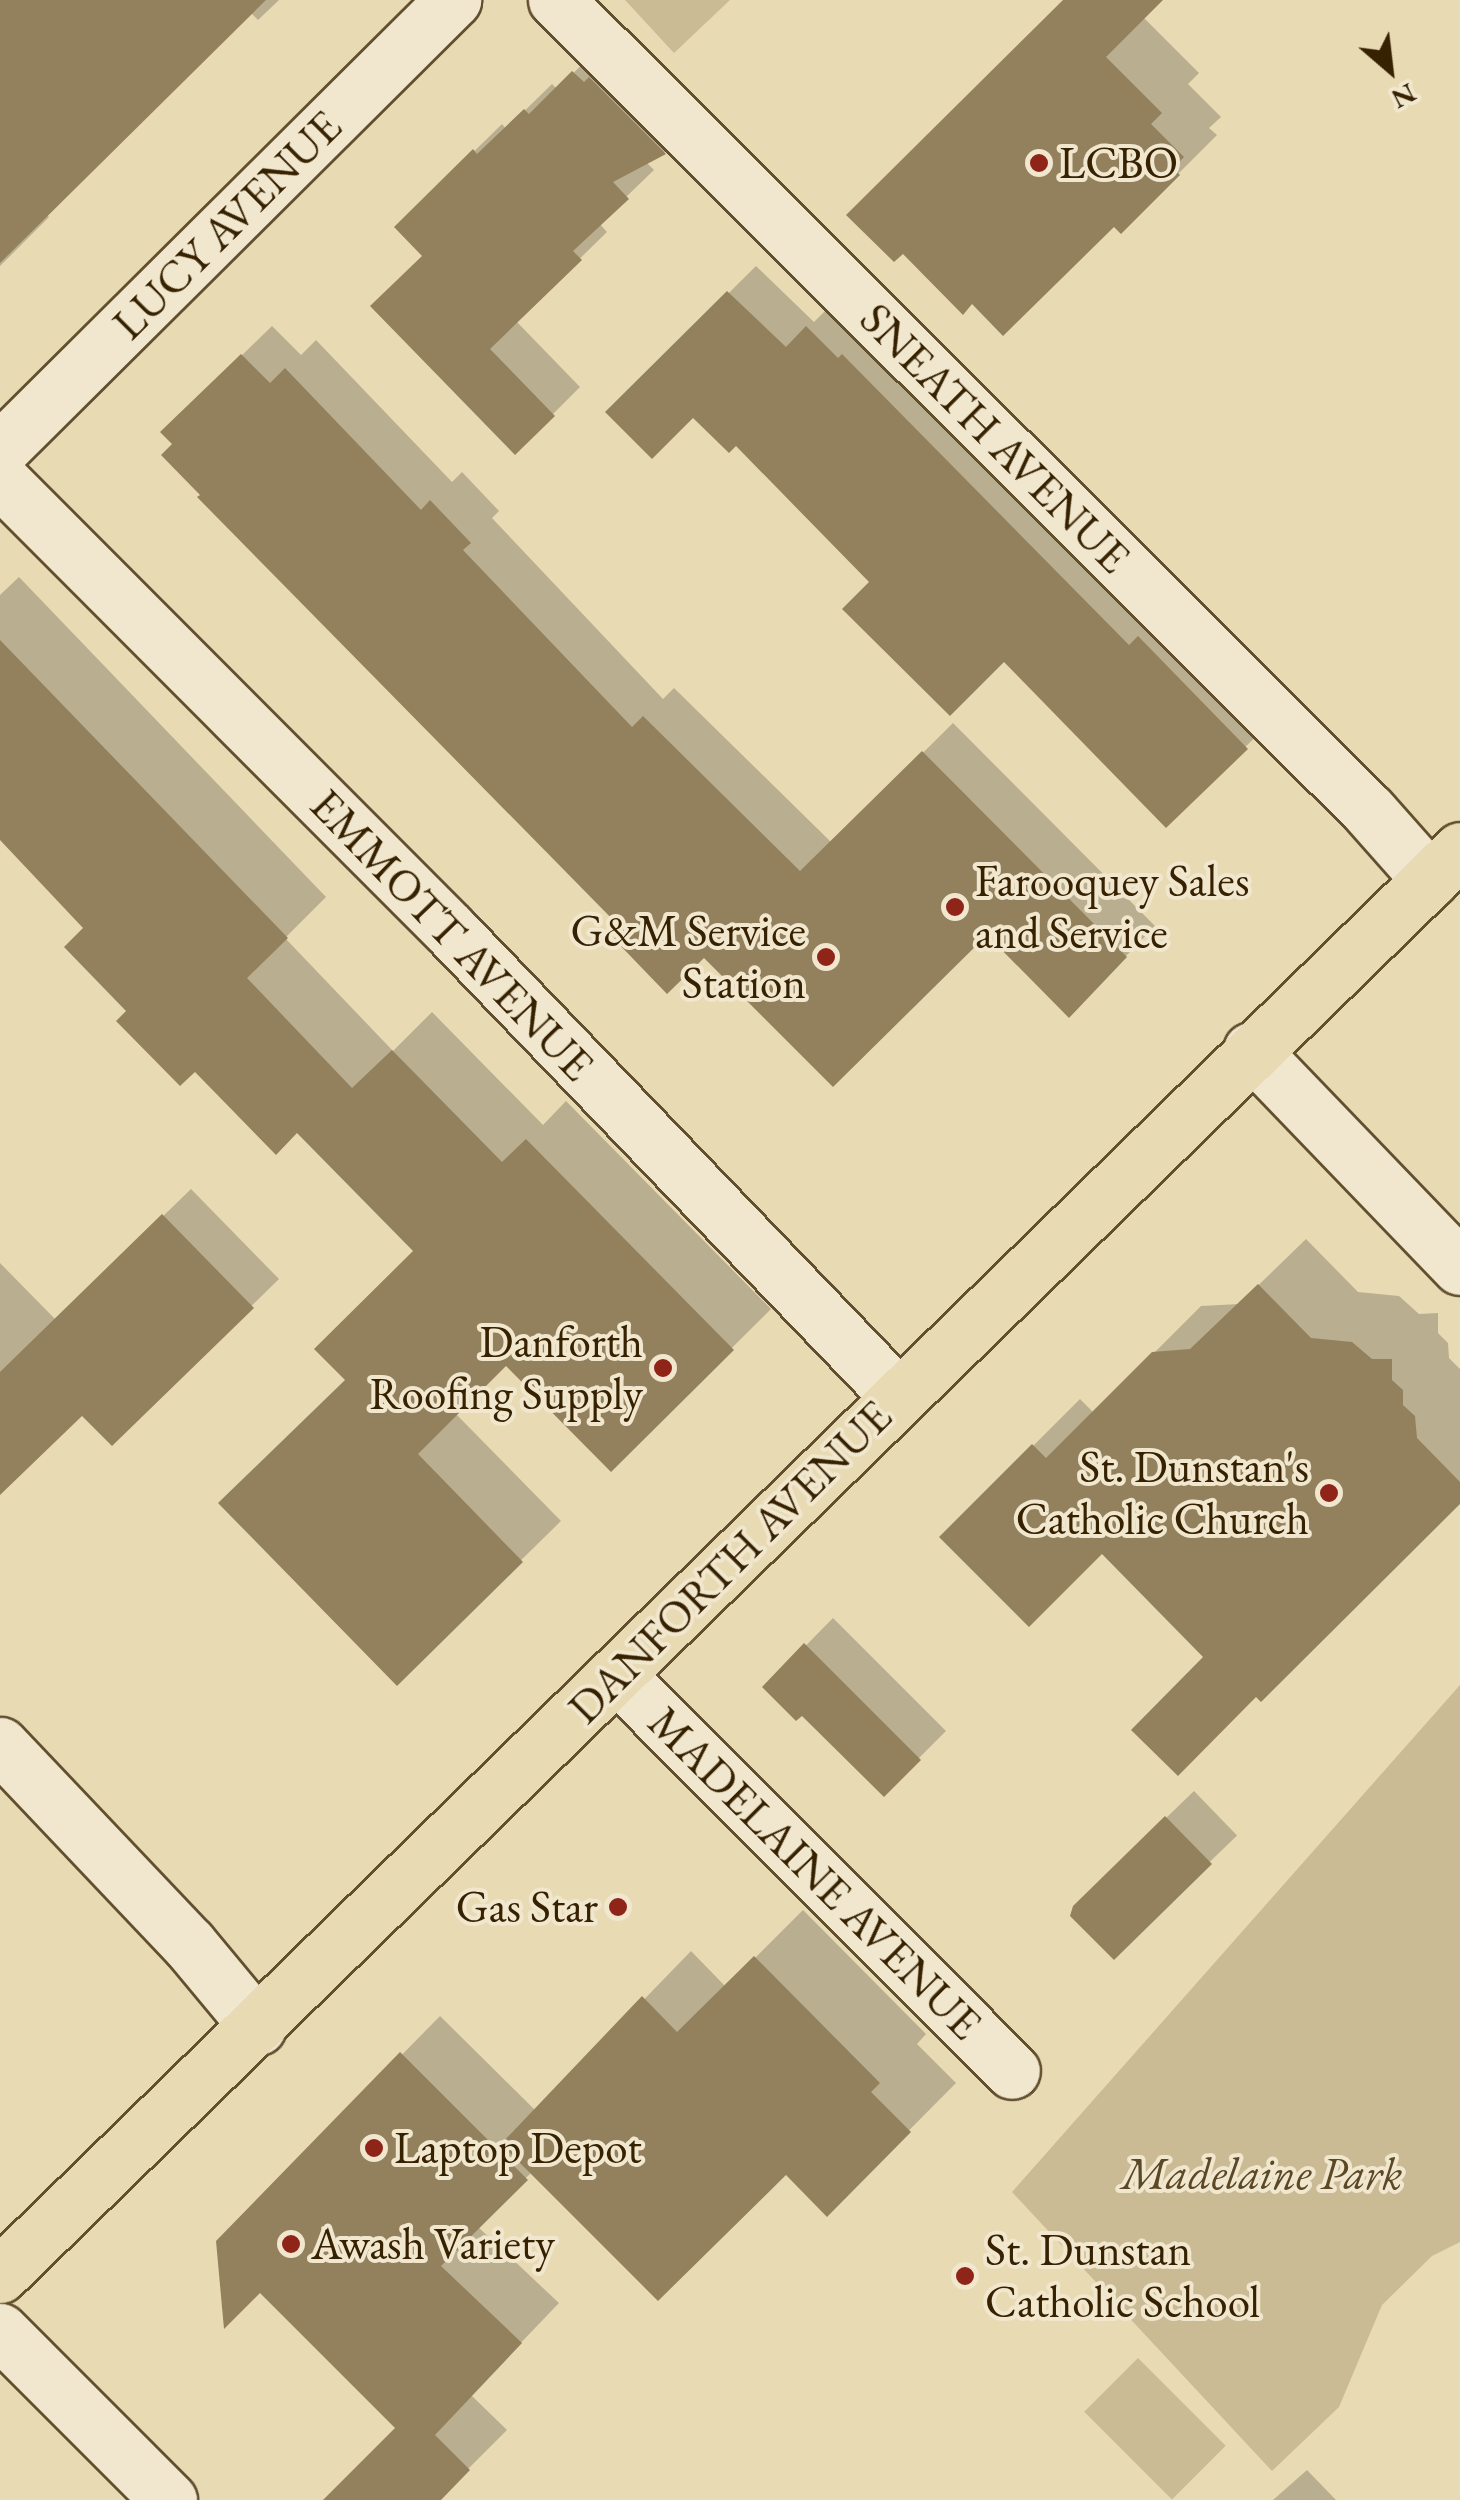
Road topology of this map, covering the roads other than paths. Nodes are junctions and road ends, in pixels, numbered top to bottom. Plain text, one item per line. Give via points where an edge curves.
1 (453, 0) edge
2 (556, 0) edge
3 (0, 450) edge
4 (0, 479) edge
5 (1445, 865) edge
6 (1251, 1050) junction
7 (1460, 1267) edge
8 (898, 1396) junction
9 (617, 1674) junction
10 (0, 1745) edge
11 (258, 2027) junction
12 (1012, 2071) dead end
13 (0, 2275) edge
14 (0, 2331) edge
15 (169, 2500) edge

1 - 3 street, LUCY AVENUE
2 - 5 street, SNEATH AVENUE via 1369,811
4 - 8 street, EMMOTT AVENUE via 450,930
5 - 6 main road, DANFORTH AVENUE
6 - 7 street
6 - 8 main road, DANFORTH AVENUE
8 - 9 main road, DANFORTH AVENUE
9 - 11 main road, DANFORTH AVENUE
9 - 12 street, MADELAINE AVENUE
10 - 11 street via 189,1944
11 - 13 main road, DANFORTH AVENUE
14 - 15 street

